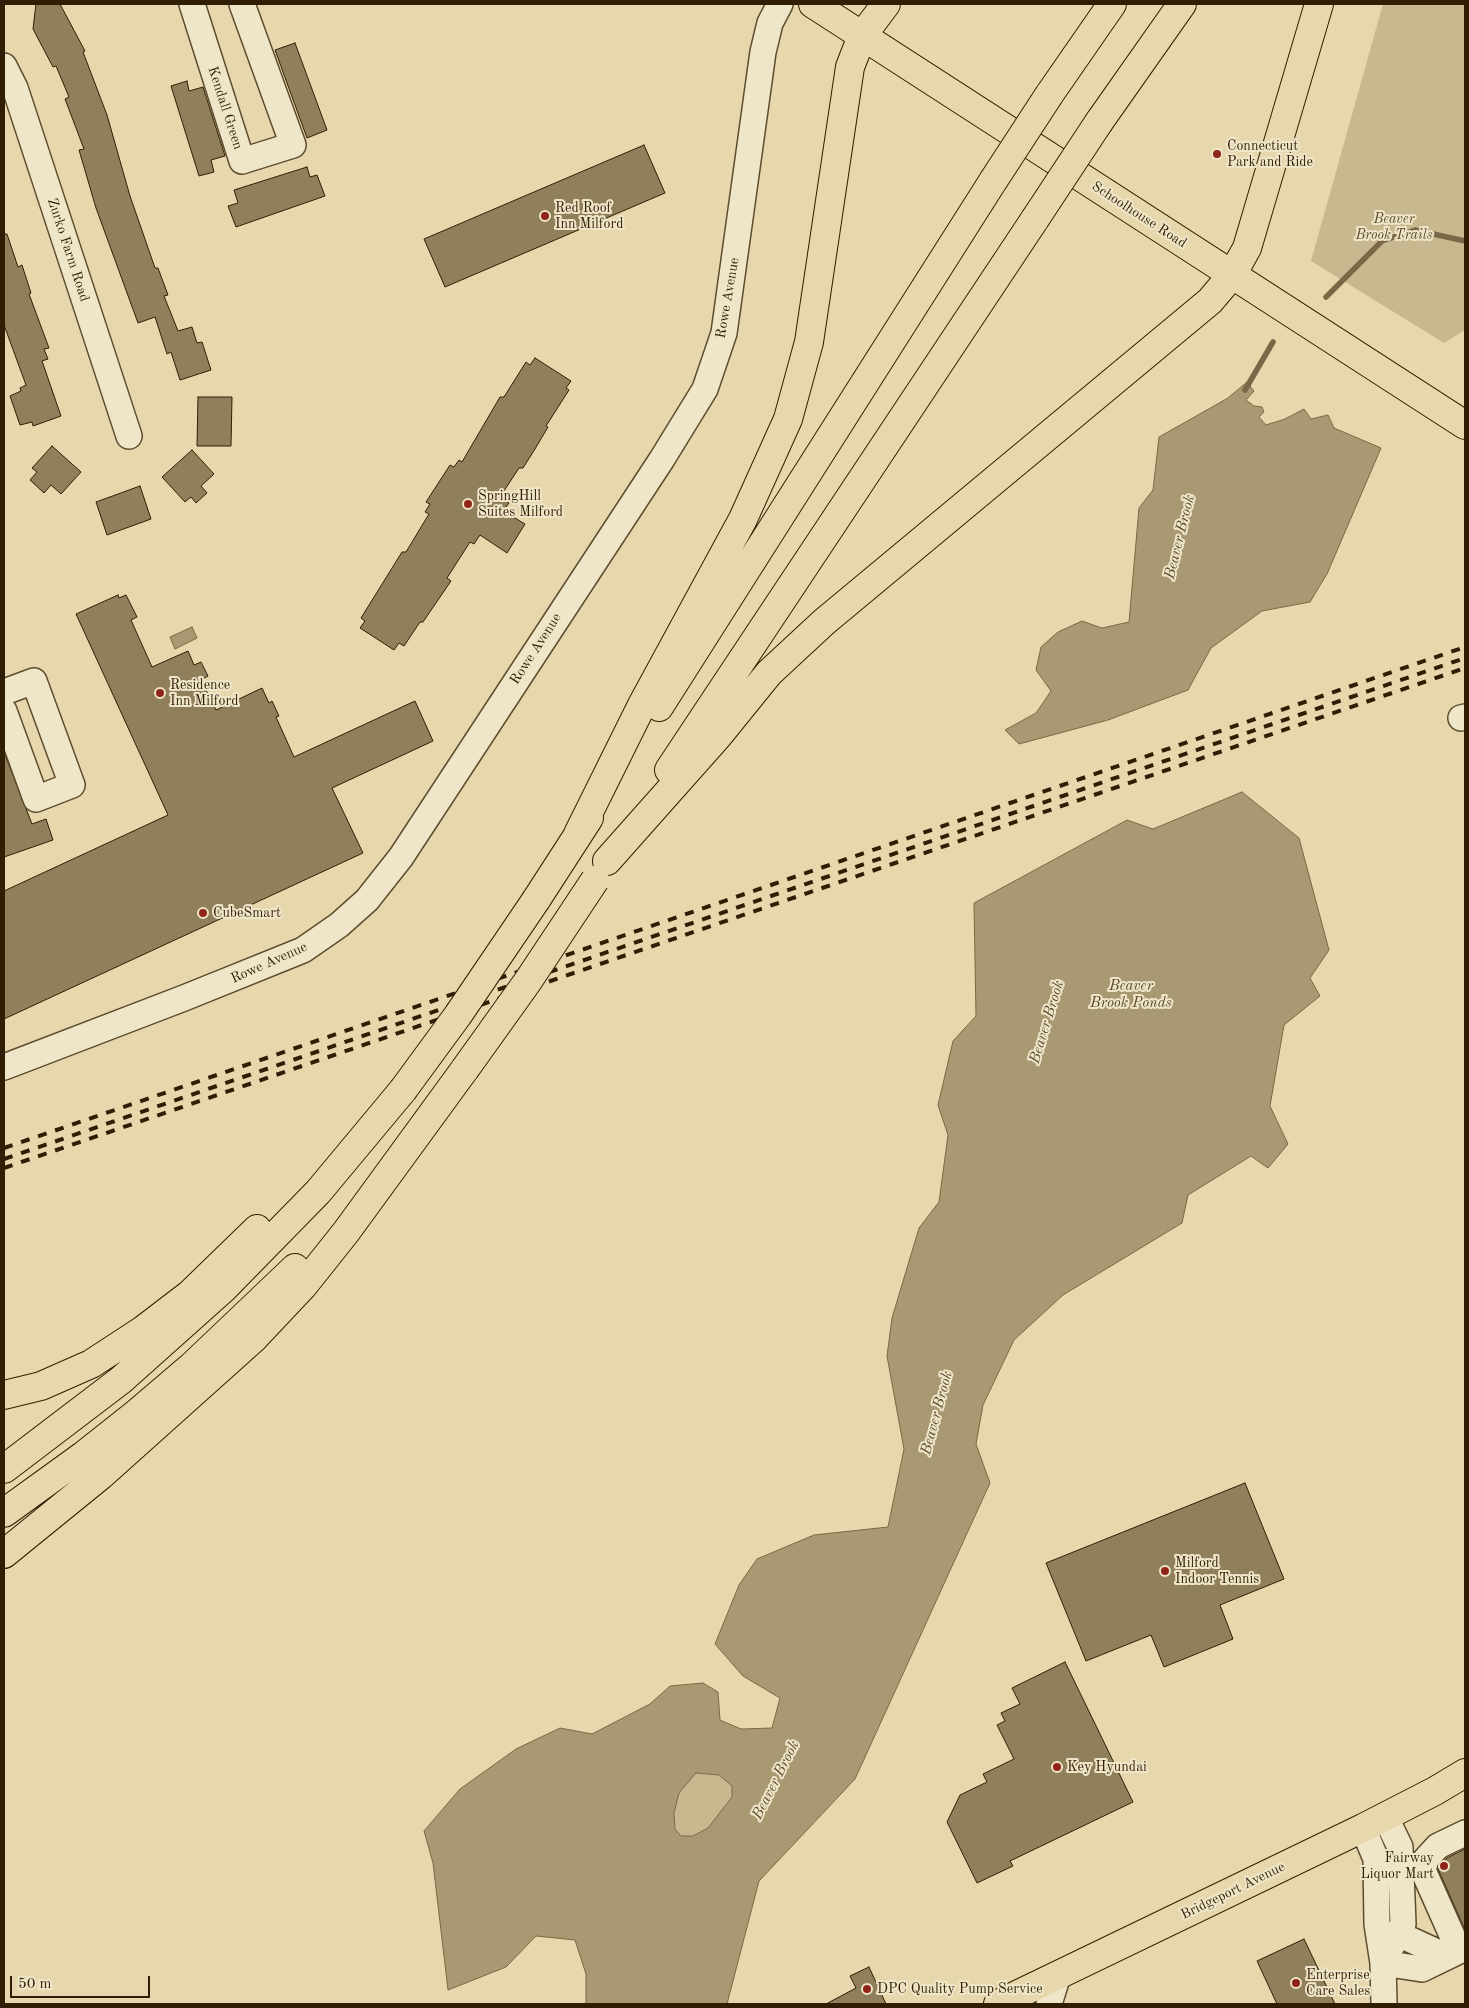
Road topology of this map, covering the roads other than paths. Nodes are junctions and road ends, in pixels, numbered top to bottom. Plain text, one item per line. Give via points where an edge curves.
1 (192, 4) edge
2 (242, 4) edge
3 (780, 4) edge
4 (813, 4) edge
5 (886, 4) edge
6 (1112, 4) edge
7 (1182, 4) edge
8 (1318, 4) edge
9 (862, 36) junction
10 (4, 66) edge
11 (1232, 275) junction
12 (1465, 425) edge
13 (129, 436) dead end
14 (4, 692) edge
15 (4, 711) edge
16 (578, 834) junction
17 (601, 871) junction
18 (4, 1067) edge
19 (465, 1069) junction
20 (403, 1090) junction
21 (4, 1395) edge
22 (4, 1469) edge
23 (4, 1513) edge
24 (4, 1554) edge
25 (1465, 1773) edge
26 (1374, 1822) junction
27 (1465, 1833) edge
28 (1398, 1934) junction
29 (1457, 1952) edge
30 (1383, 1963) junction
31 (1058, 1975) junction
32 (998, 2004) edge
33 (1049, 2004) edge
34 (1384, 2004) edge

1 - 2 street, Kendall Green via 242,161 293,145
3 - 18 street, Rowe Avenue via 770,23 762,52 724,333 705,389 401,857 367,900 303,950
4 - 9 main road, Schoolhouse Road
5 - 9 main road
6 - 16 main road, bridge via 993,181
7 - 17 main road, bridge via 1099,122
8 - 11 main road via 1247,248
9 - 11 main road, Schoolhouse Road
9 - 16 main road via 850,67 809,342 788,419 743,520 642,705
10 - 13 street, Zurko Farm Road via 15,88
11 - 12 main road, Schoolhouse Road
11 - 17 main road via 1210,301 824,622 769,673
14 - 15 street via 34,681 72,786 36,799
16 - 20 main road, bridge via 458,1015
17 - 19 main road, bridge
19 - 23 main road via 343,1217 247,1315 137,1413
19 - 24 main road via 346,1232 303,1286 254,1338 122,1456
20 - 21 main road via 190,1294 143,1330 91,1364 41,1386
20 - 22 main road via 318,1192 224,1288 121,1380
25 - 26 main road, Bridgeport Avenue
26 - 28 street via 1400,1847 1403,1924
26 - 30 street via 1377,1924
26 - 31 main road, Bridgeport Avenue
27 - 29 street via 1438,1846 1426,1859 1423,1870
28 - 29 street
28 - 30 street
29 - 30 street via 1422,1969
30 - 34 street
31 - 32 main road, Bridgeport Avenue
31 - 33 street

